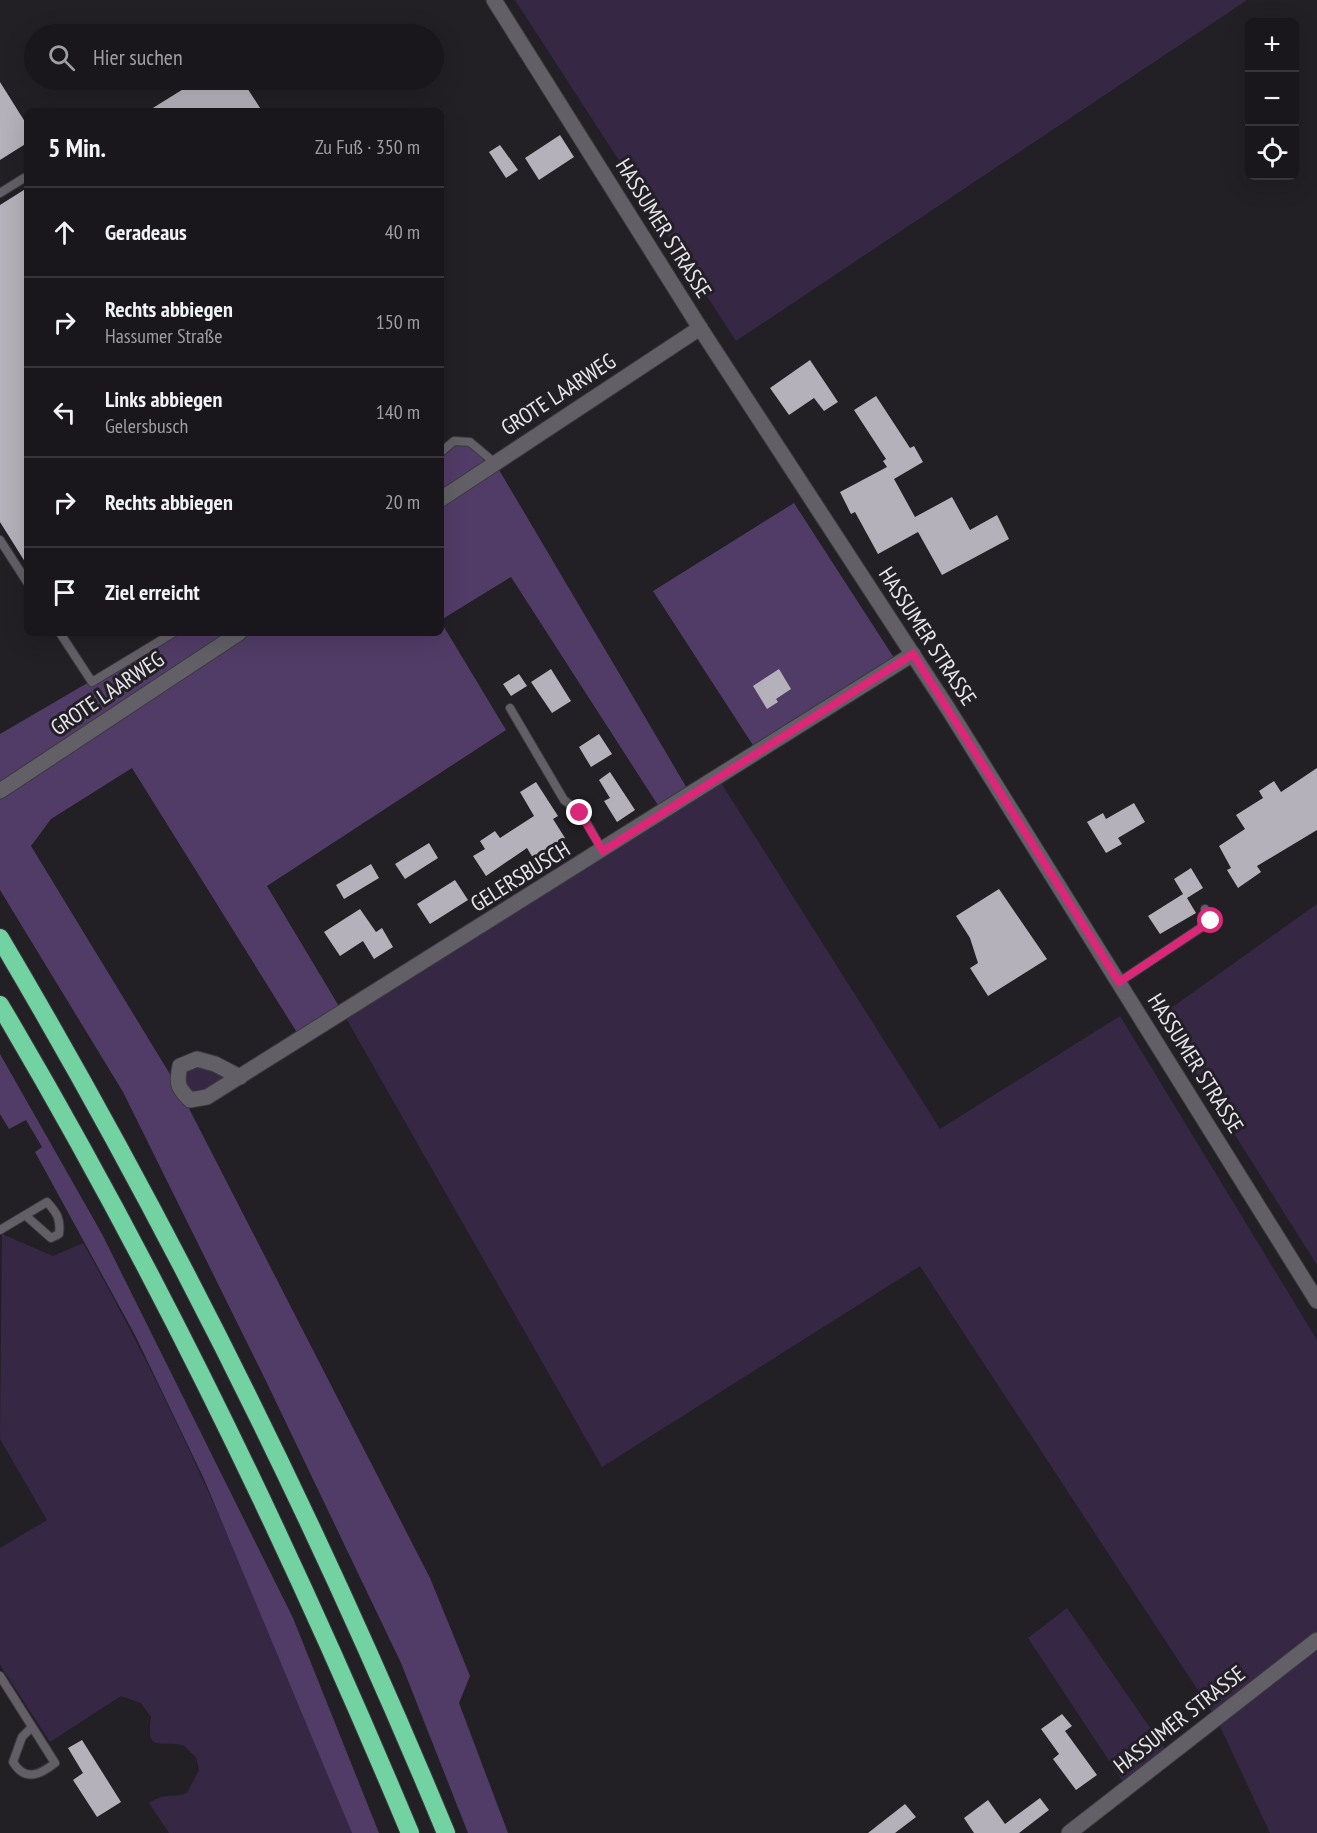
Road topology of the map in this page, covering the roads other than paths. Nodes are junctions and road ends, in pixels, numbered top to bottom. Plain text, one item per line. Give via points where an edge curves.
1 (494, 0) edge
2 (24, 178) dead end
3 (0, 193) edge
4 (700, 328) junction
5 (444, 449) edge
6 (495, 463) junction
7 (444, 497) edge
8 (0, 540) edge
9 (24, 577) edge
10 (62, 636) edge
11 (168, 636) edge
12 (233, 636) edge
13 (913, 654) junction
14 (510, 708) dead end
15 (0, 791) edge
16 (603, 851) junction
17 (1204, 909) dead end
18 (0, 938) edge
19 (1119, 982) junction
20 (0, 1005) edge
21 (240, 1077) dead end
22 (25, 1215) junction
23 (0, 1230) edge
24 (1317, 1301) edge
25 (1317, 1640) edge
26 (0, 1676) edge
27 (32, 1727) junction
28 (410, 1833) edge
29 (446, 1833) edge
30 (1069, 1833) edge

1 - 4 street, HASSUMER STRASSE
2 - 3 lane
4 - 6 street, GROTE LAARWEG
4 - 13 street, HASSUMER STRASSE
5 - 6 lane via 454,441 470,442
6 - 7 street, GROTE LAARWEG
8 - 9 lane
10 - 11 lane via 92,682
12 - 15 street, GROTE LAARWEG
13 - 16 street, GELERSBUSCH
13 - 19 street, HASSUMER STRASSE
14 - 16 lane via 564,800 580,813
16 - 21 street, GELERSBUSCH
17 - 19 lane via 1211,921
18 - 29 highway via 92,1097 236,1369 342,1590
19 - 24 street, HASSUMER STRASSE
20 - 28 highway via 102,1184 214,1400 311,1605
22 - 22 lane via 47,1202 61,1224 59,1234 51,1238
22 - 23 lane
25 - 30 street, HASSUMER STRASSE
26 - 27 lane
27 - 27 lane via 56,1763 31,1776 19,1772 13,1762 22,1737

